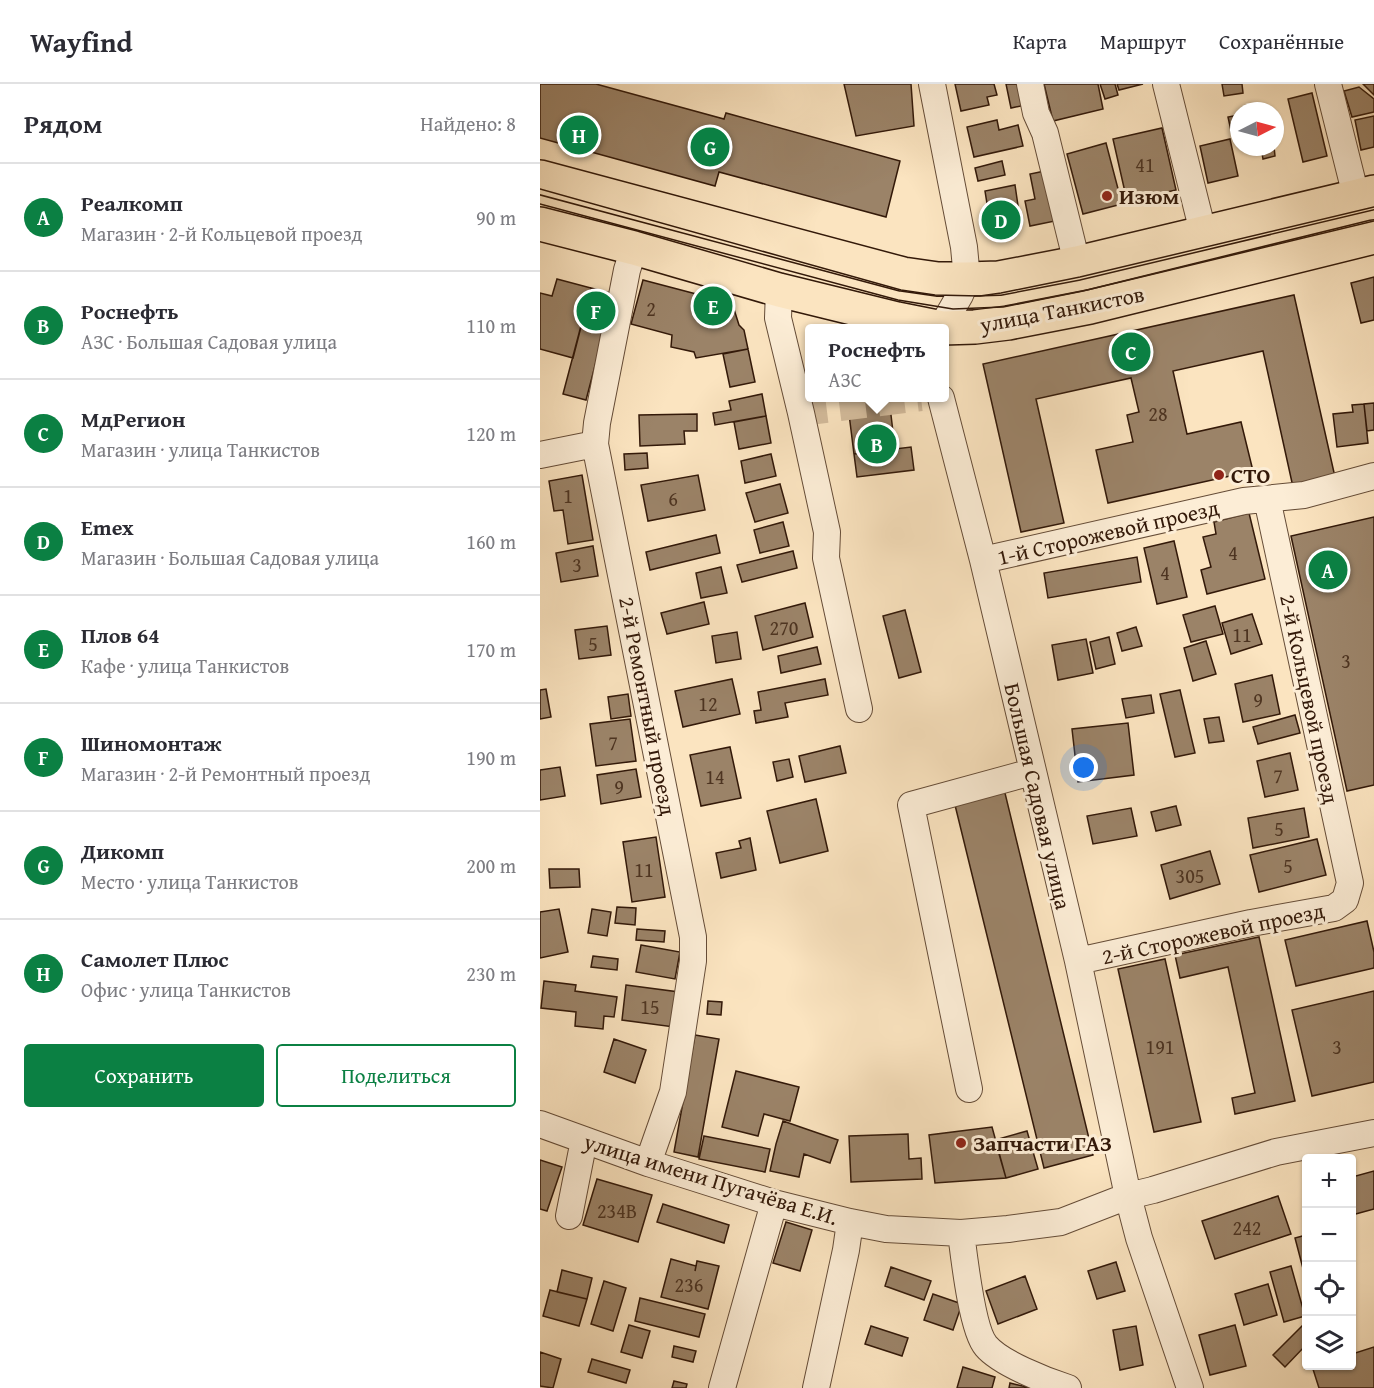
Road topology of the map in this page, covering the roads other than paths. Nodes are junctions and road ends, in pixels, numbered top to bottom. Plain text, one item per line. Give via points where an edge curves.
1 (932, 84) edge
2 (1030, 84) edge
3 (1166, 84) edge
4 (1328, 84) edge
5 (540, 177) edge
6 (1365, 194) edge
7 (540, 224) edge
8 (1203, 232) junction
9 (1374, 237) edge
10 (634, 248) junction
11 (1077, 263) junction
12 (967, 279) junction
13 (779, 290) junction
14 (921, 324) edge
15 (943, 324) edge
16 (949, 328) edge
17 (942, 402) edge
18 (595, 444) junction
19 (540, 455) edge
20 (1374, 476) edge
21 (1267, 499) junction
22 (983, 560) junction
23 (859, 709) dead end
24 (1032, 772) junction
25 (1345, 900) joint
26 (1078, 961) junction
27 (969, 1089) dead end
28 (540, 1124) edge
29 (1374, 1133) edge
30 (584, 1140) junction
31 (648, 1163) junction
32 (1128, 1196) junction
33 (774, 1203) junction
34 (569, 1216) dead end
35 (850, 1222) junction
36 (961, 1233) junction
37 (722, 1388) edge
38 (816, 1388) edge
39 (1068, 1388) edge
40 (1190, 1388) edge

1 - 12 street
2 - 11 street
3 - 8 street
4 - 6 street
5 - 12 main road, улица Танкистов via 903,274
6 - 8 main road, улица Танкистов
7 - 10 main road, улица Танкистов
8 - 11 main road, улица Танкистов
9 - 16 main road, улица Танкистов via 1090,307 1008,323
10 - 13 main road, улица Танкистов
10 - 18 street, 2-й Ремонтный проезд
11 - 12 main road, улица Танкистов via 999,278
12 - 15 street
13 - 14 main road, улица Танкистов
13 - 23 street via 778,318 827,532 826,558
17 - 22 street, Большая Садовая улица
18 - 19 street
18 - 31 street, 2-й Ремонтный проезд via 693,937 693,961 673,1092
20 - 21 street, 1-й Сторожевой проезд via 1304,495
21 - 22 street, 1-й Сторожевой проезд
21 - 25 street, 2-й Кольцевой проезд via 1350,884
22 - 24 street, Большая Садовая улица
24 - 26 street, Большая Садовая улица
24 - 27 street via 911,805
25 - 26 street, 2-й Сторожевой проезд via 1334,908 1251,922
26 - 32 street, Большая Садовая улица
28 - 30 street, улица имени Пугачёва Е.И.
29 - 32 street, улица имени Пугачёва Е.И. via 1276,1152
30 - 31 street, улица имени Пугачёва Е.И.
30 - 34 street
31 - 33 street, улица имени Пугачёва Е.И.
32 - 36 street, улица имени Пугачёва Е.И. via 1061,1222
32 - 40 street, Большая Садовая улица
33 - 35 street, улица имени Пугачёва Е.И.
33 - 37 street
35 - 36 street, улица имени Пугачёва Е.И. via 886,1229
35 - 38 street
36 - 39 street via 978,1330 985,1346 1041,1379

